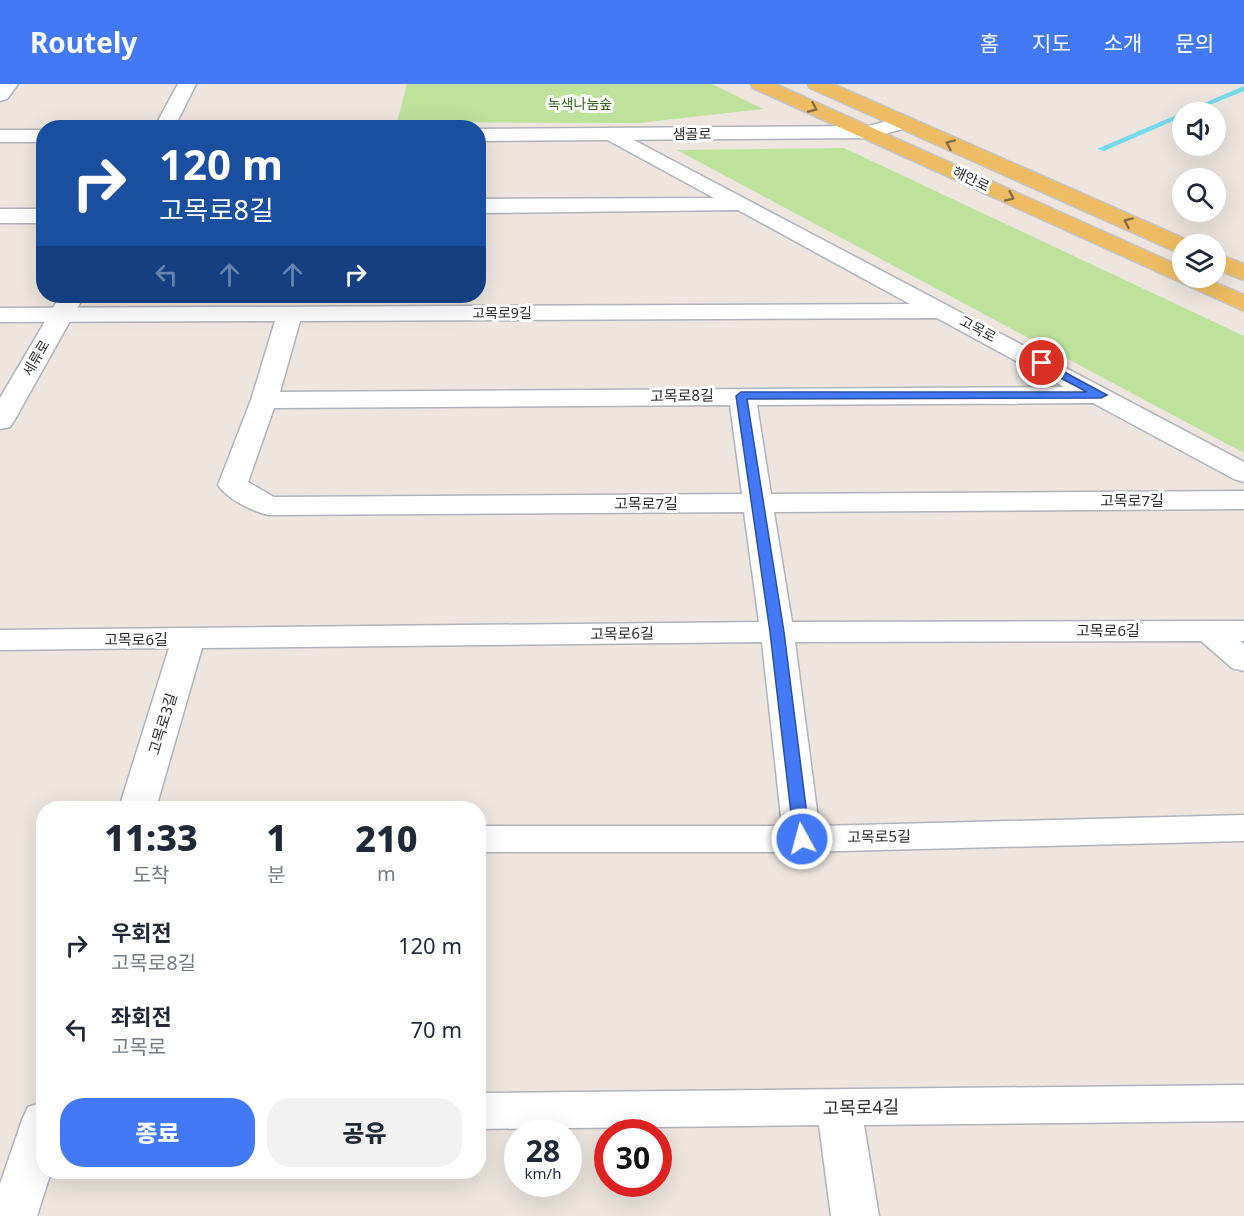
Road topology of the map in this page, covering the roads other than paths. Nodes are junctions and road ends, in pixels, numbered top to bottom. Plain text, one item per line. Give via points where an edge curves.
1 (9, 84) edge
2 (187, 84) edge
3 (760, 84) edge
4 (817, 84) edge
5 (0, 95) edge
6 (168, 120) edge
7 (904, 123) junction
8 (868, 132) junction
9 (611, 134) junction
10 (486, 135) edge
11 (0, 136) edge
12 (36, 136) edge
13 (742, 204) junction
14 (486, 206) edge
15 (0, 216) edge
16 (36, 216) edge
17 (1172, 242) edge
18 (1226, 265) edge
19 (1172, 271) edge
20 (1244, 273) edge
21 (1208, 288) edge
22 (216, 303) edge
23 (1244, 304) edge
24 (66, 306) edge
25 (943, 311) junction
26 (0, 315) edge
27 (199, 315) junction
28 (289, 315) junction
29 (1101, 395) junction
30 (741, 396) junction
31 (264, 400) junction
32 (0, 421) edge
33 (1244, 473) edge
34 (1244, 500) edge
35 (757, 503) junction
36 (1209, 631) junction
37 (1244, 631) edge
38 (777, 632) junction
39 (0, 640) edge
40 (188, 640) junction
41 (1244, 661) edge
42 (139, 801) edge
43 (1244, 828) edge
44 (486, 839) edge
45 (802, 839) junction
46 (1244, 1103) edge
47 (839, 1109) junction
48 (486, 1112) edge
49 (36, 1145) edge
50 (13, 1216) edge
51 (855, 1216) edge

1 - 5 street
2 - 6 street
3 -> 8 main road, 해안로
4 - 7 main road, 해안로
7 - 8 street, 샘골로
17 -> 7 main road, 해안로
8 - 9 street, 샘골로
8 -> 19 main road, 해안로
9 - 10 street, 샘골로
9 - 13 street, 고목로
11 - 12 street
13 - 14 street, 고목로
13 - 25 street, 고목로
15 - 16 street
18 - 20 main road
21 - 23 main road
22 - 27 street
24 - 26 street, 고목로9길
24 - 27 street, 고목로9길
24 - 32 street, 세류로
25 - 28 street, 고목로9길
25 - 29 street, 고목로
27 - 28 street, 고목로9길
28 - 31 street, 고목로7길
29 - 30 street, 고목로8길
29 - 33 street, 고목로
30 - 31 street, 고목로8길
30 - 35 street
31 - 35 street, 고목로7길 via 232,485 268,506
34 - 35 street, 고목로7길
35 - 38 street
36 - 37 street, 고목로6길
36 - 38 street, 고목로6길
36 - 41 street
38 - 40 street, 고목로6길
38 - 45 street
39 - 40 street, 고목로6길
40 - 42 street, 고목로3길
43 - 45 street, 고목로5길
44 - 45 street, 고목로5길
46 - 47 street, 고목로4길
47 - 48 street, 고목로4길
47 - 51 street
49 - 50 street

